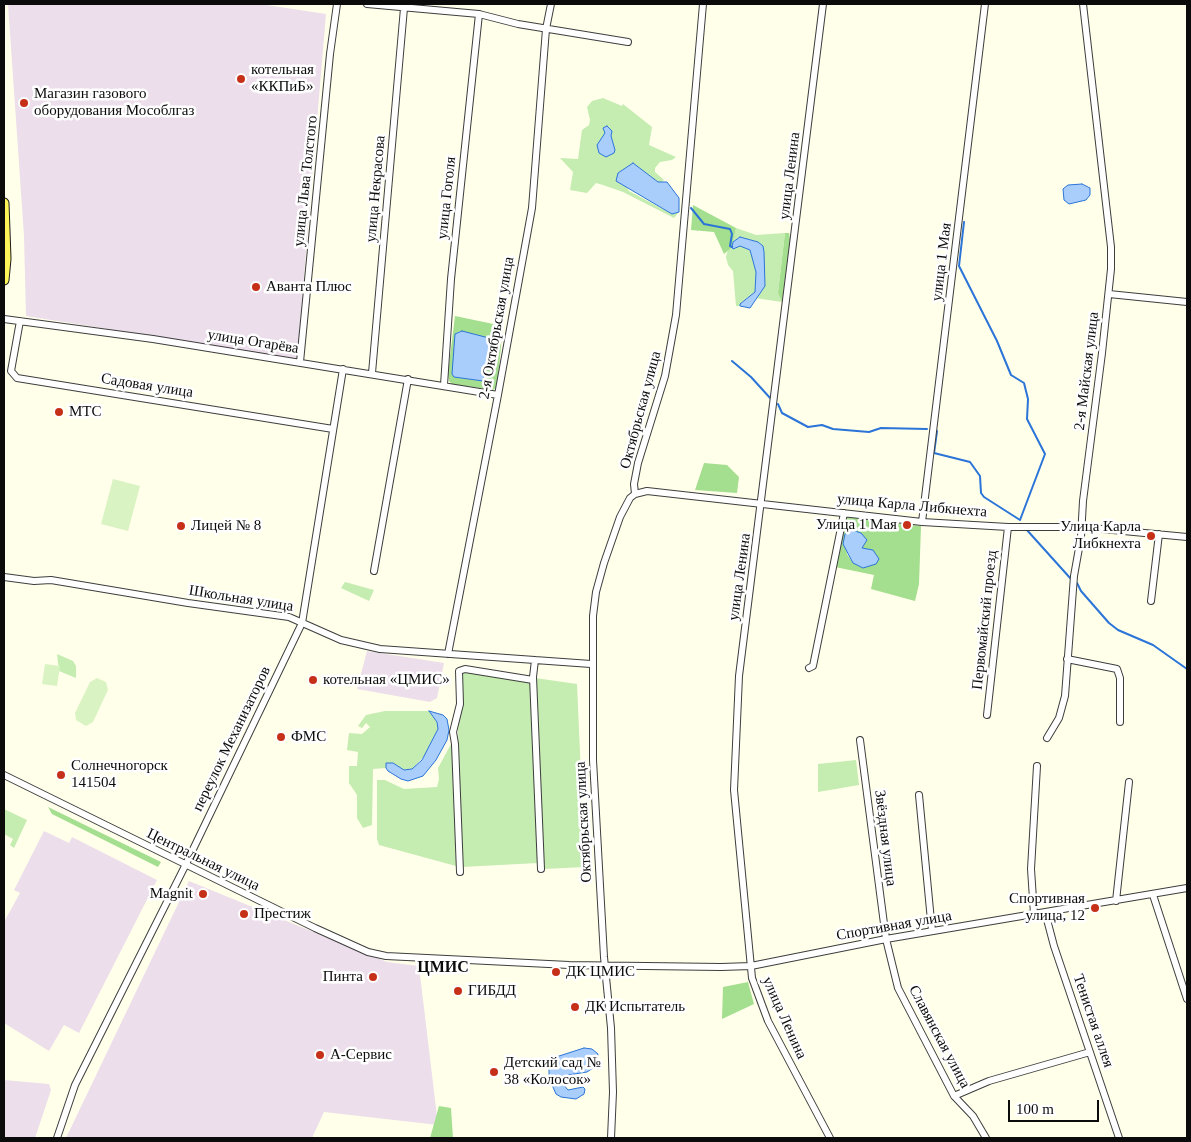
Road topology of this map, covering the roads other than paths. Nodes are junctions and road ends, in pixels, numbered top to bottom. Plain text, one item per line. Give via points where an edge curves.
1 (337, 4) edge
2 (366, 4) edge
3 (551, 4) edge
4 (702, 4) edge
5 (823, 4) edge
6 (985, 4) edge
7 (1083, 4) edge
8 (404, 8) junction
9 (479, 14) junction
10 (546, 29) junction
11 (628, 42) dead end
12 (4, 202) edge
13 (4, 223) edge
14 (4, 280) edge
15 (1109, 294) junction
16 (1187, 302) edge
17 (4, 319) edge
18 (20, 321) junction
19 (300, 362) junction
20 (343, 369) junction
21 (372, 373) junction
22 (408, 379) junction
23 (444, 386) junction
24 (498, 395) junction
25 (333, 429) junction
26 (636, 494) junction
27 (762, 505) junction
28 (844, 513) junction
29 (922, 522) junction
30 (1008, 526) junction
31 (1081, 527) junction
32 (1159, 534) junction
33 (1187, 536) edge
34 (374, 571) dead end
35 (4, 577) edge
36 (1151, 602) dead end
37 (302, 622) junction
38 (448, 654) junction
39 (1068, 659) junction
40 (535, 660) junction
41 (591, 664) junction
42 (809, 668) dead end
43 (534, 680) junction
44 (987, 716) dead end
45 (1120, 722) dead end
46 (1047, 738) dead end
47 (860, 740) dead end
48 (1037, 766) dead end
49 (4, 775) edge
50 (1129, 782) dead end
51 (918, 795) dead end
52 (185, 866) junction
53 (542, 869) dead end
54 (460, 872) dead end
55 (1187, 888) edge
56 (1153, 894) junction
57 (1116, 901) junction
58 (1045, 912) junction
59 (1034, 914) junction
60 (932, 931) junction
61 (886, 939) junction
62 (605, 965) junction
63 (751, 966) junction
64 (1187, 1000) edge
65 (1090, 1052) junction
66 (954, 1096) junction
67 (57, 1138) edge
68 (611, 1138) edge
69 (830, 1138) edge
70 (986, 1138) edge
71 (1119, 1138) edge

1 - 19 street, улица Льва Толстого
2 - 8 street
3 - 10 street, 2-я Октябрьская улица
4 - 26 street, Октябрьская улица via 676,315 665,376 638,463 634,484
5 - 27 street, улица Ленина
6 - 29 street, улица 1 Мая
7 - 15 street, 2-я Майская улица via 1111,246
8 - 9 street
8 - 21 street, улица Некрасова
9 - 10 street
9 - 23 street, улица Гоголя via 451,279
10 - 11 street
10 - 24 street, 2-я Октябрьская улица via 532,208
12 - 13 main road
13 - 14 main road
15 - 16 street
15 - 31 street, 2-я Майская улица
17 - 18 street, улица Огарёва
18 - 19 street, улица Огарёва
18 - 25 street, Садовая улица via 11,371 17,378
19 - 20 street, улица Огарёва
20 - 21 street, улица Огарёва
20 - 25 street
21 - 22 street, улица Огарёва
22 - 23 street, улица Огарёва
22 - 34 street
23 - 24 street, улица Огарёва
24 - 38 street, 2-я Октябрьская улица
25 - 37 street
26 - 27 street, улица Карла Либкнехта via 661,492
26 - 41 street, Октябрьская улица via 620,517 596,592
27 - 28 street, улица Карла Либкнехта
27 - 63 street, улица Ленина via 739,676 734,762 736,826
28 - 29 street, улица Карла Либкнехта
28 - 42 street via 813,666
29 - 30 street, улица Карла Либкнехта
30 - 31 street, улица Карла Либкнехта
30 - 44 street, Первомайский проезд
31 - 32 street, улица Карла Либкнехта
31 - 39 street, 2-я Майская улица
32 - 33 street, улица Карла Либкнехта
32 - 36 street
35 - 37 street, Школьная улица via 51,580 278,615
37 - 38 street, Школьная улица via 342,640 368,646
37 - 52 street, переулок Механизаторов
38 - 40 street, Школьная улица
39 - 45 street via 1118,669
39 - 46 street, 2-я Майская улица via 1062,708
40 - 41 street, Школьная улица
40 - 43 street
41 - 62 street, Октябрьская улица via 594,798
43 - 53 street
43 - 54 street via 465,668 460,671 460,704 453,732
47 - 61 street, Звёздная улица
48 - 59 street via 1031,869
49 - 52 street, Центральная улица
50 - 57 street
51 - 60 street
52 - 62 street, Центральная улица via 381,956
52 - 67 street, переулок Механизаторов via 75,1085
55 - 56 street, Спортивная улица
56 - 57 street, Спортивная улица
56 - 64 street
57 - 58 street, Спортивная улица
58 - 59 street, Спортивная улица
58 - 65 street, Тенистая аллея
59 - 60 street, Спортивная улица
60 - 61 street, Спортивная улица
61 - 63 street, Спортивная улица
61 - 66 street, Славянская улица via 898,988
62 - 63 street, Спортивная улица
62 - 68 street, Октябрьская улица via 612,1068
63 - 69 street, улица Ленина via 756,993 768,1021
65 - 66 street via 989,1081
65 - 71 street, Тенистая аллея
66 - 70 street, Славянская улица via 973,1116

